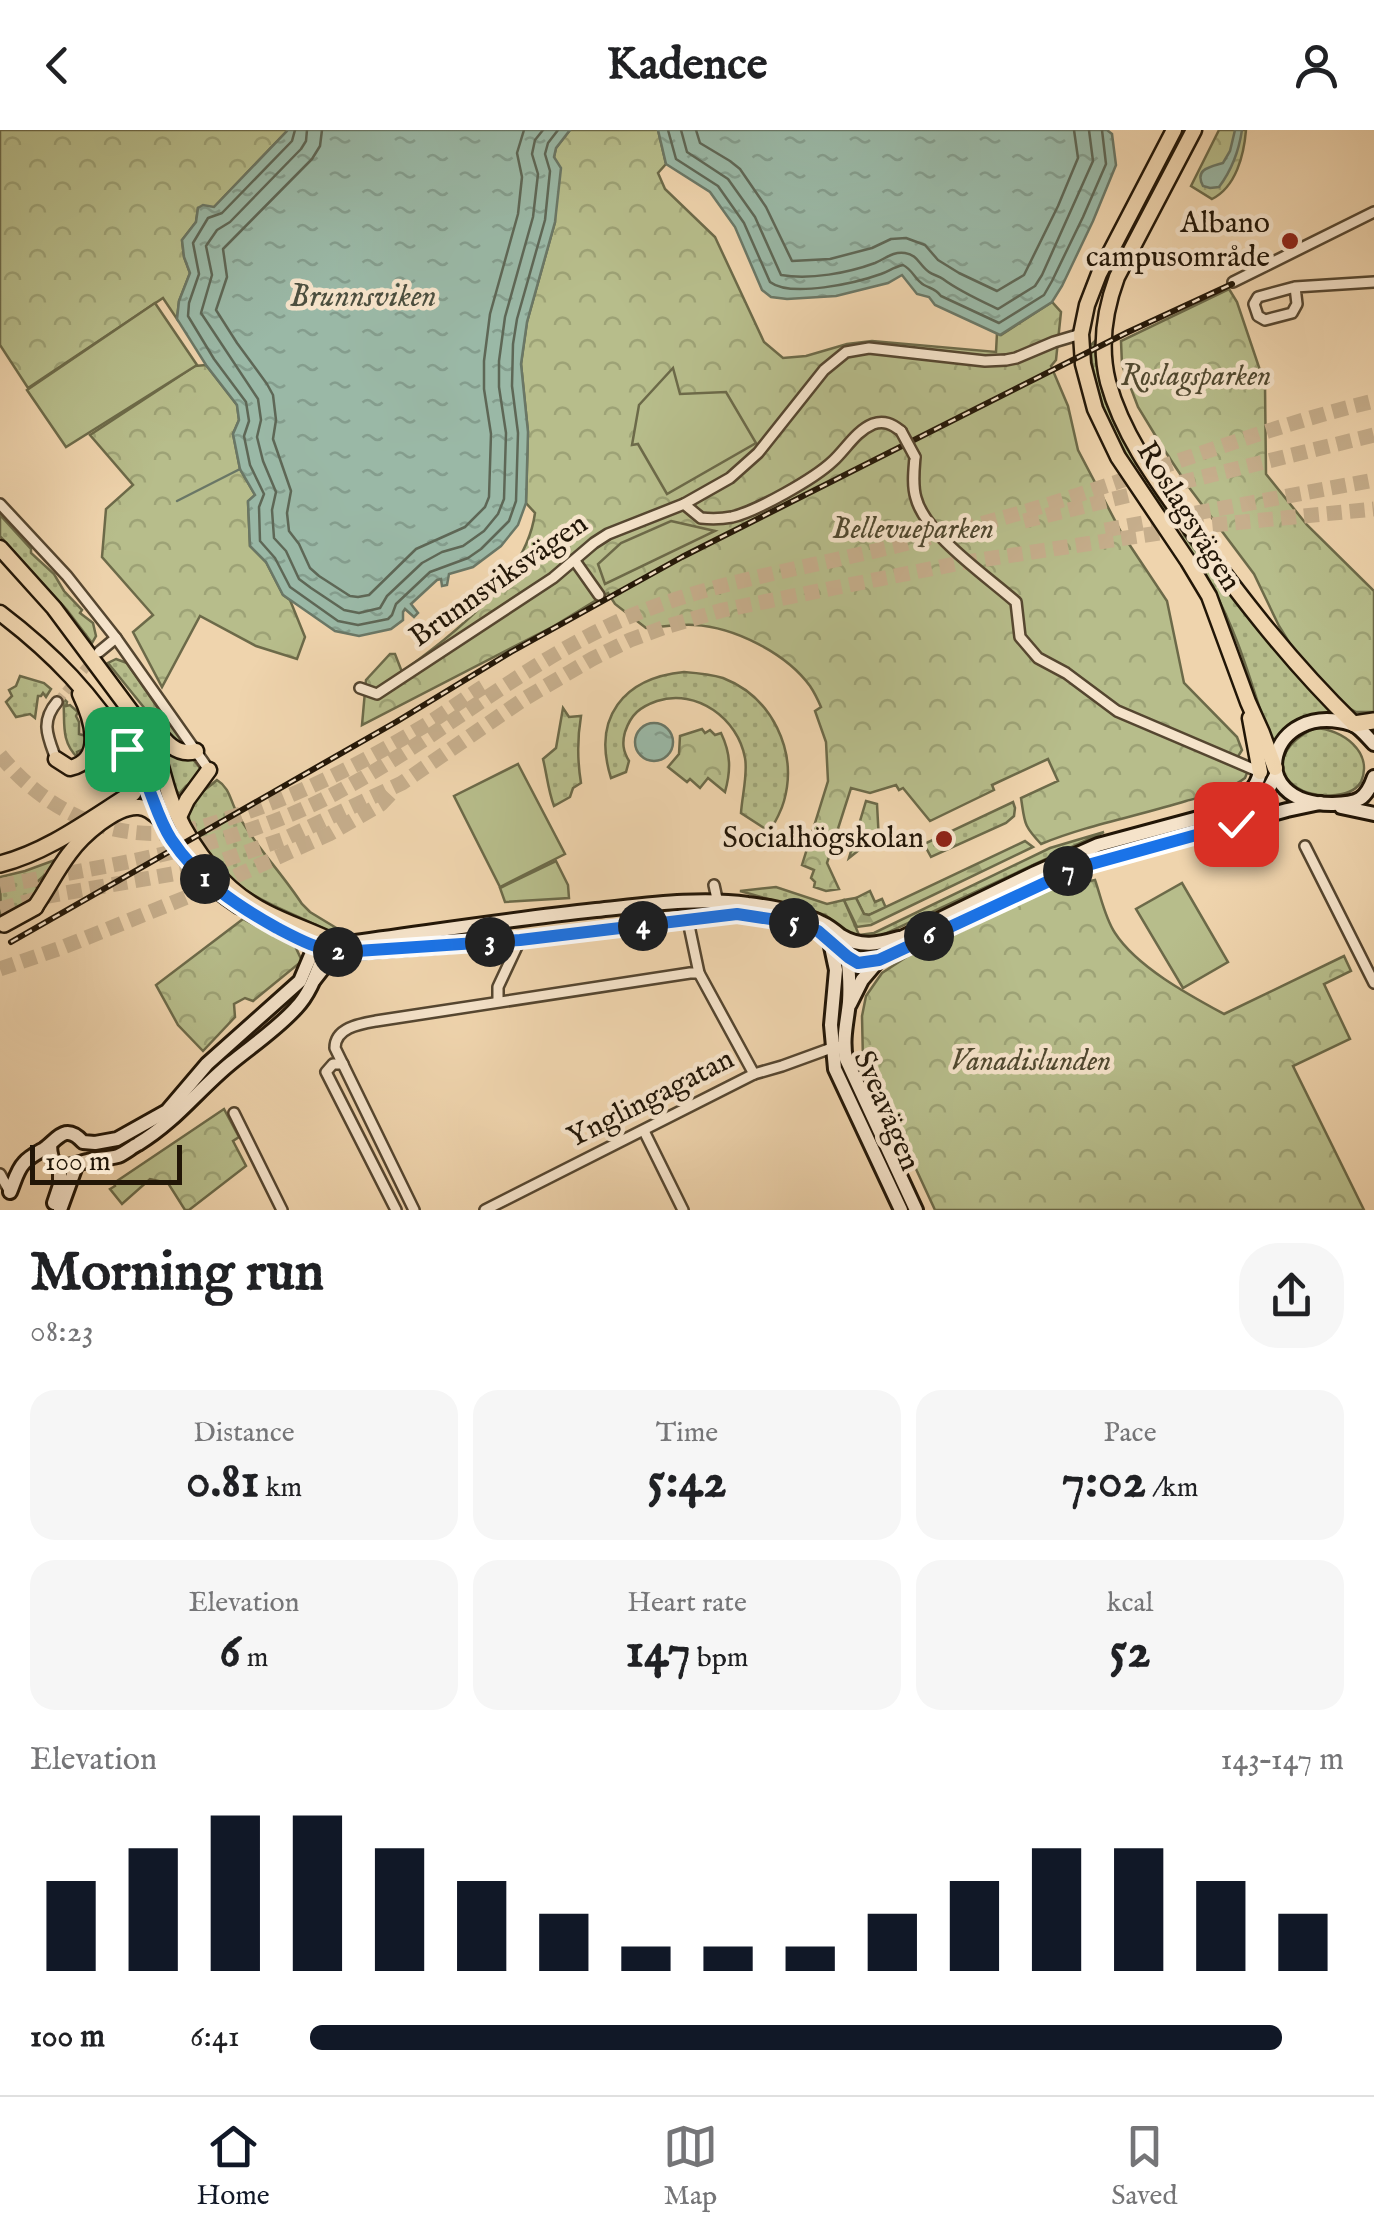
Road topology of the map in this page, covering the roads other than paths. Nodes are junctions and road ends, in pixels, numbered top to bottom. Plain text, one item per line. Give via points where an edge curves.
1 (1174, 130) edge
2 (1194, 130) edge
3 (1374, 212) edge
4 (1234, 282) dead end
5 (1374, 282) edge
6 (1295, 288) junction
7 (1081, 334) junction
8 (0, 504) edge
9 (684, 504) junction
10 (0, 548) edge
11 (575, 561) junction
12 (599, 594) dead end
13 (0, 613) edge
14 (116, 638) junction
15 (98, 660) junction
16 (71, 676) junction
17 (360, 688) dead end
18 (57, 702) tunnel mouth
19 (1374, 720) edge
20 (1354, 724) junction
21 (1374, 744) edge
22 (196, 751) junction
23 (56, 759) joint
24 (209, 770) joint
25 (1270, 772) junction
26 (1374, 777) edge
27 (141, 794) junction
28 (1324, 804) junction
29 (176, 812) junction
30 (1374, 814) edge
31 (160, 819) junction
32 (1305, 846) dead end
33 (0, 864) edge
34 (714, 885) dead end
35 (35, 907) joint
36 (719, 910) junction
37 (688, 920) junction
38 (4, 924) dead end
39 (295, 937) junction
40 (899, 938) junction
41 (836, 939) junction
42 (520, 940) junction
43 (322, 942) junction
44 (354, 952) junction
45 (848, 957) junction
46 (879, 960) junction
47 (306, 967) junction
48 (836, 970) junction
49 (698, 974) junction
50 (307, 981) junction
51 (1374, 983) edge
52 (498, 1000) junction
53 (848, 1011) junction
54 (839, 1045) junction
55 (343, 1064) junction
56 (754, 1074) junction
57 (234, 1113) dead end
58 (644, 1130) junction
59 (83, 1142) junction
60 (54, 1156) junction
61 (80, 1164) junction
62 (0, 1174) edge
63 (5, 1195) edge
64 (52, 1210) edge
65 (60, 1210) edge
66 (282, 1210) edge
67 (396, 1210) edge
68 (414, 1210) edge
69 (484, 1210) edge
70 (683, 1210) edge
71 (902, 1210) edge
72 (916, 1210) edge

1 - 7 main road, Roslagsvägen via 1098,274
2 - 20 main road, Roslagsvägen via 1109,297 1102,337 1108,381 1136,448 1185,521 1296,665
3 - 4 street
5 - 6 street
6 - 6 street via 1258,297 1258,316 1292,312
7 - 9 street, Brunnsviksvägen via 1006,360 870,348 846,352 746,466
7 - 25 main road, Roslagsvägen via 1088,387 1104,430 1208,596
8 - 14 street
9 - 11 street, Brunnsviksvägen via 608,534
9 - 25 street, bridge via 700,518 734,517 833,462 871,425 891,424 915,458 919,506 935,529 1016,602 1020,637 1038,658 1117,711
10 - 15 main road
11 - 12 street
11 - 17 street, Brunnsviksvägen via 392,686 377,694
13 - 16 main road
14 - 15 street
14 - 22 street
15 - 22 main road via 170,746 183,754
15 - 29 main road via 150,737
16 - 23 main road via 92,721 92,746 76,767
16 - 27 main road via 136,765
18 - 23 street via 46,721
19 - 20 highway
20 - 21 main road
20 - 25 main road via 1320,720 1299,726 1283,740
22 - 24 street
24 - 29 main road
25 - 28 main road via 1295,797
25 - 40 main road via 1251,792 1204,815 1098,845
26 - 28 main road via 1364,797
27 - 29 main road via 163,798
27 - 31 main road
27 - 33 highway
28 - 30 main road
28 - 46 main road via 1077,868
29 - 43 main road via 226,885
31 - 35 main road via 149,810 125,808 99,824 71,851
31 - 39 main road via 216,889
32 - 51 street
34 - 36 street
35 - 38 highway
36 - 37 main road
36 - 41 main road via 749,904 794,913 825,924
36 - 43 main road via 648,904
37 - 42 main road
37 - 49 street
39 - 43 main road
39 - 47 main road
40 - 41 main road via 878,944
40 - 45 main road via 884,949
41 - 45 main road
41 - 48 main road, Sveavägen
42 - 44 main road
42 - 52 street
43 - 44 main road
43 - 47 main road
43 - 50 main road
44 - 50 main road
45 - 46 main road via 858,963
45 - 48 main road
45 - 53 main road, Sveavägen
46 - 53 main road
47 - 50 main road
48 - 54 main road, Sveavägen via 832,999
49 - 52 street
49 - 56 street
50 - 59 main road via 207,1064 167,1111 117,1138
50 - 61 main road via 309,991 280,1024 163,1128 118,1156
52 - 55 street via 344,1030 335,1040
53 - 54 main road, Sveavägen
54 - 56 street, Ynglingagatan
54 - 71 main road, Sveavägen via 835,1069
54 - 72 main road, Sveavägen
55 - 67 street via 326,1072
55 - 68 street
56 - 58 street, Ynglingagatan
57 - 66 street
58 - 69 street, Ynglingagatan
58 - 70 street
59 - 60 main road via 65,1133 54,1138
59 - 61 main road
60 - 61 main road
60 - 63 main road via 25,1166
60 - 64 main road via 60,1185
61 - 65 main road
62 - 63 street

